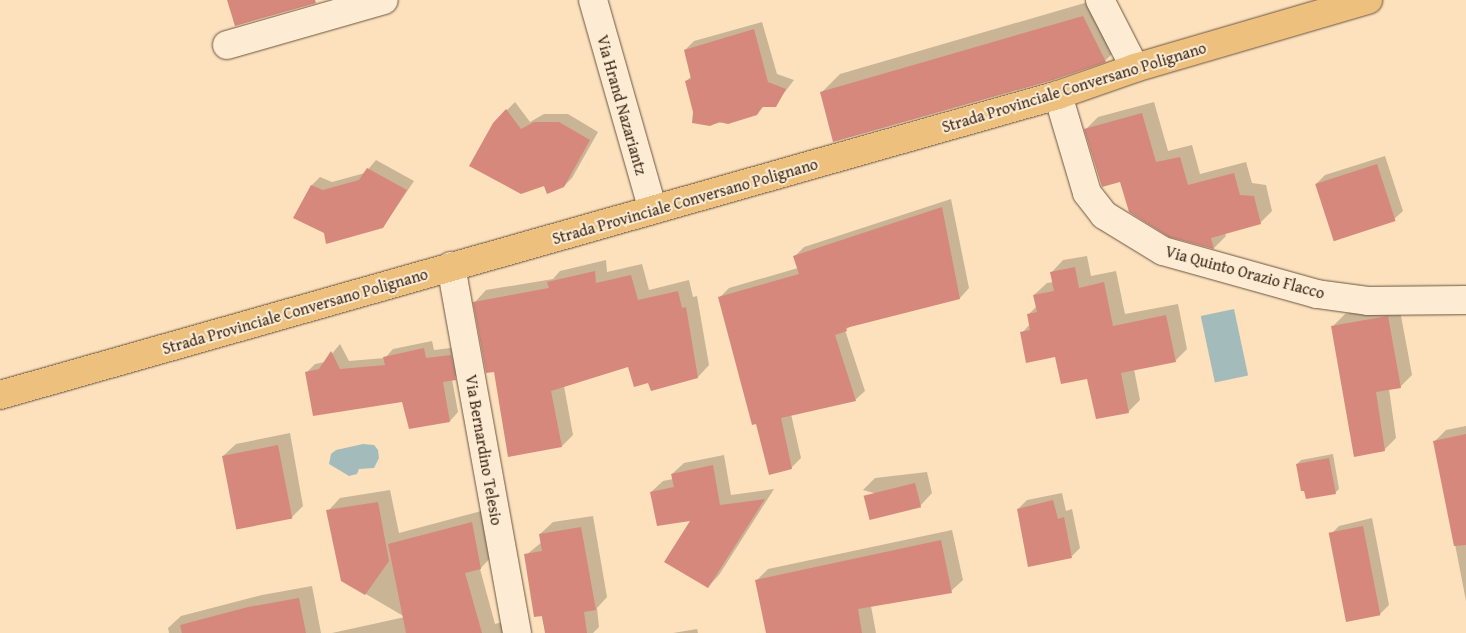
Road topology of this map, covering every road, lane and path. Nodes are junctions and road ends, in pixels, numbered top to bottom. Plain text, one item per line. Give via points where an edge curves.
1 (384, 0) edge
2 (593, 0) edge
3 (1100, 0) edge
4 (1355, 2) edge
5 (227, 45) dead end
6 (1135, 68) junction
7 (1058, 95) junction
8 (653, 210) junction
9 (451, 266) junction
10 (1466, 300) edge
11 (0, 395) edge
12 (517, 633) edge

1 - 5 street
2 - 8 street, Via Hrand Nazariantz
3 - 6 street
4 - 6 main road, Strada Provinciale Conversano Polignano
6 - 7 main road, Strada Provinciale Conversano Polignano
7 - 8 main road, Strada Provinciale Conversano Polignano
7 - 10 street, Via Quinto Orazio Flacco via 1087,193 1104,216 1163,251 1317,294 1368,301
8 - 9 main road, Strada Provinciale Conversano Polignano
9 - 11 main road, Strada Provinciale Conversano Polignano
9 - 12 street, Via Bernardino Telesio

